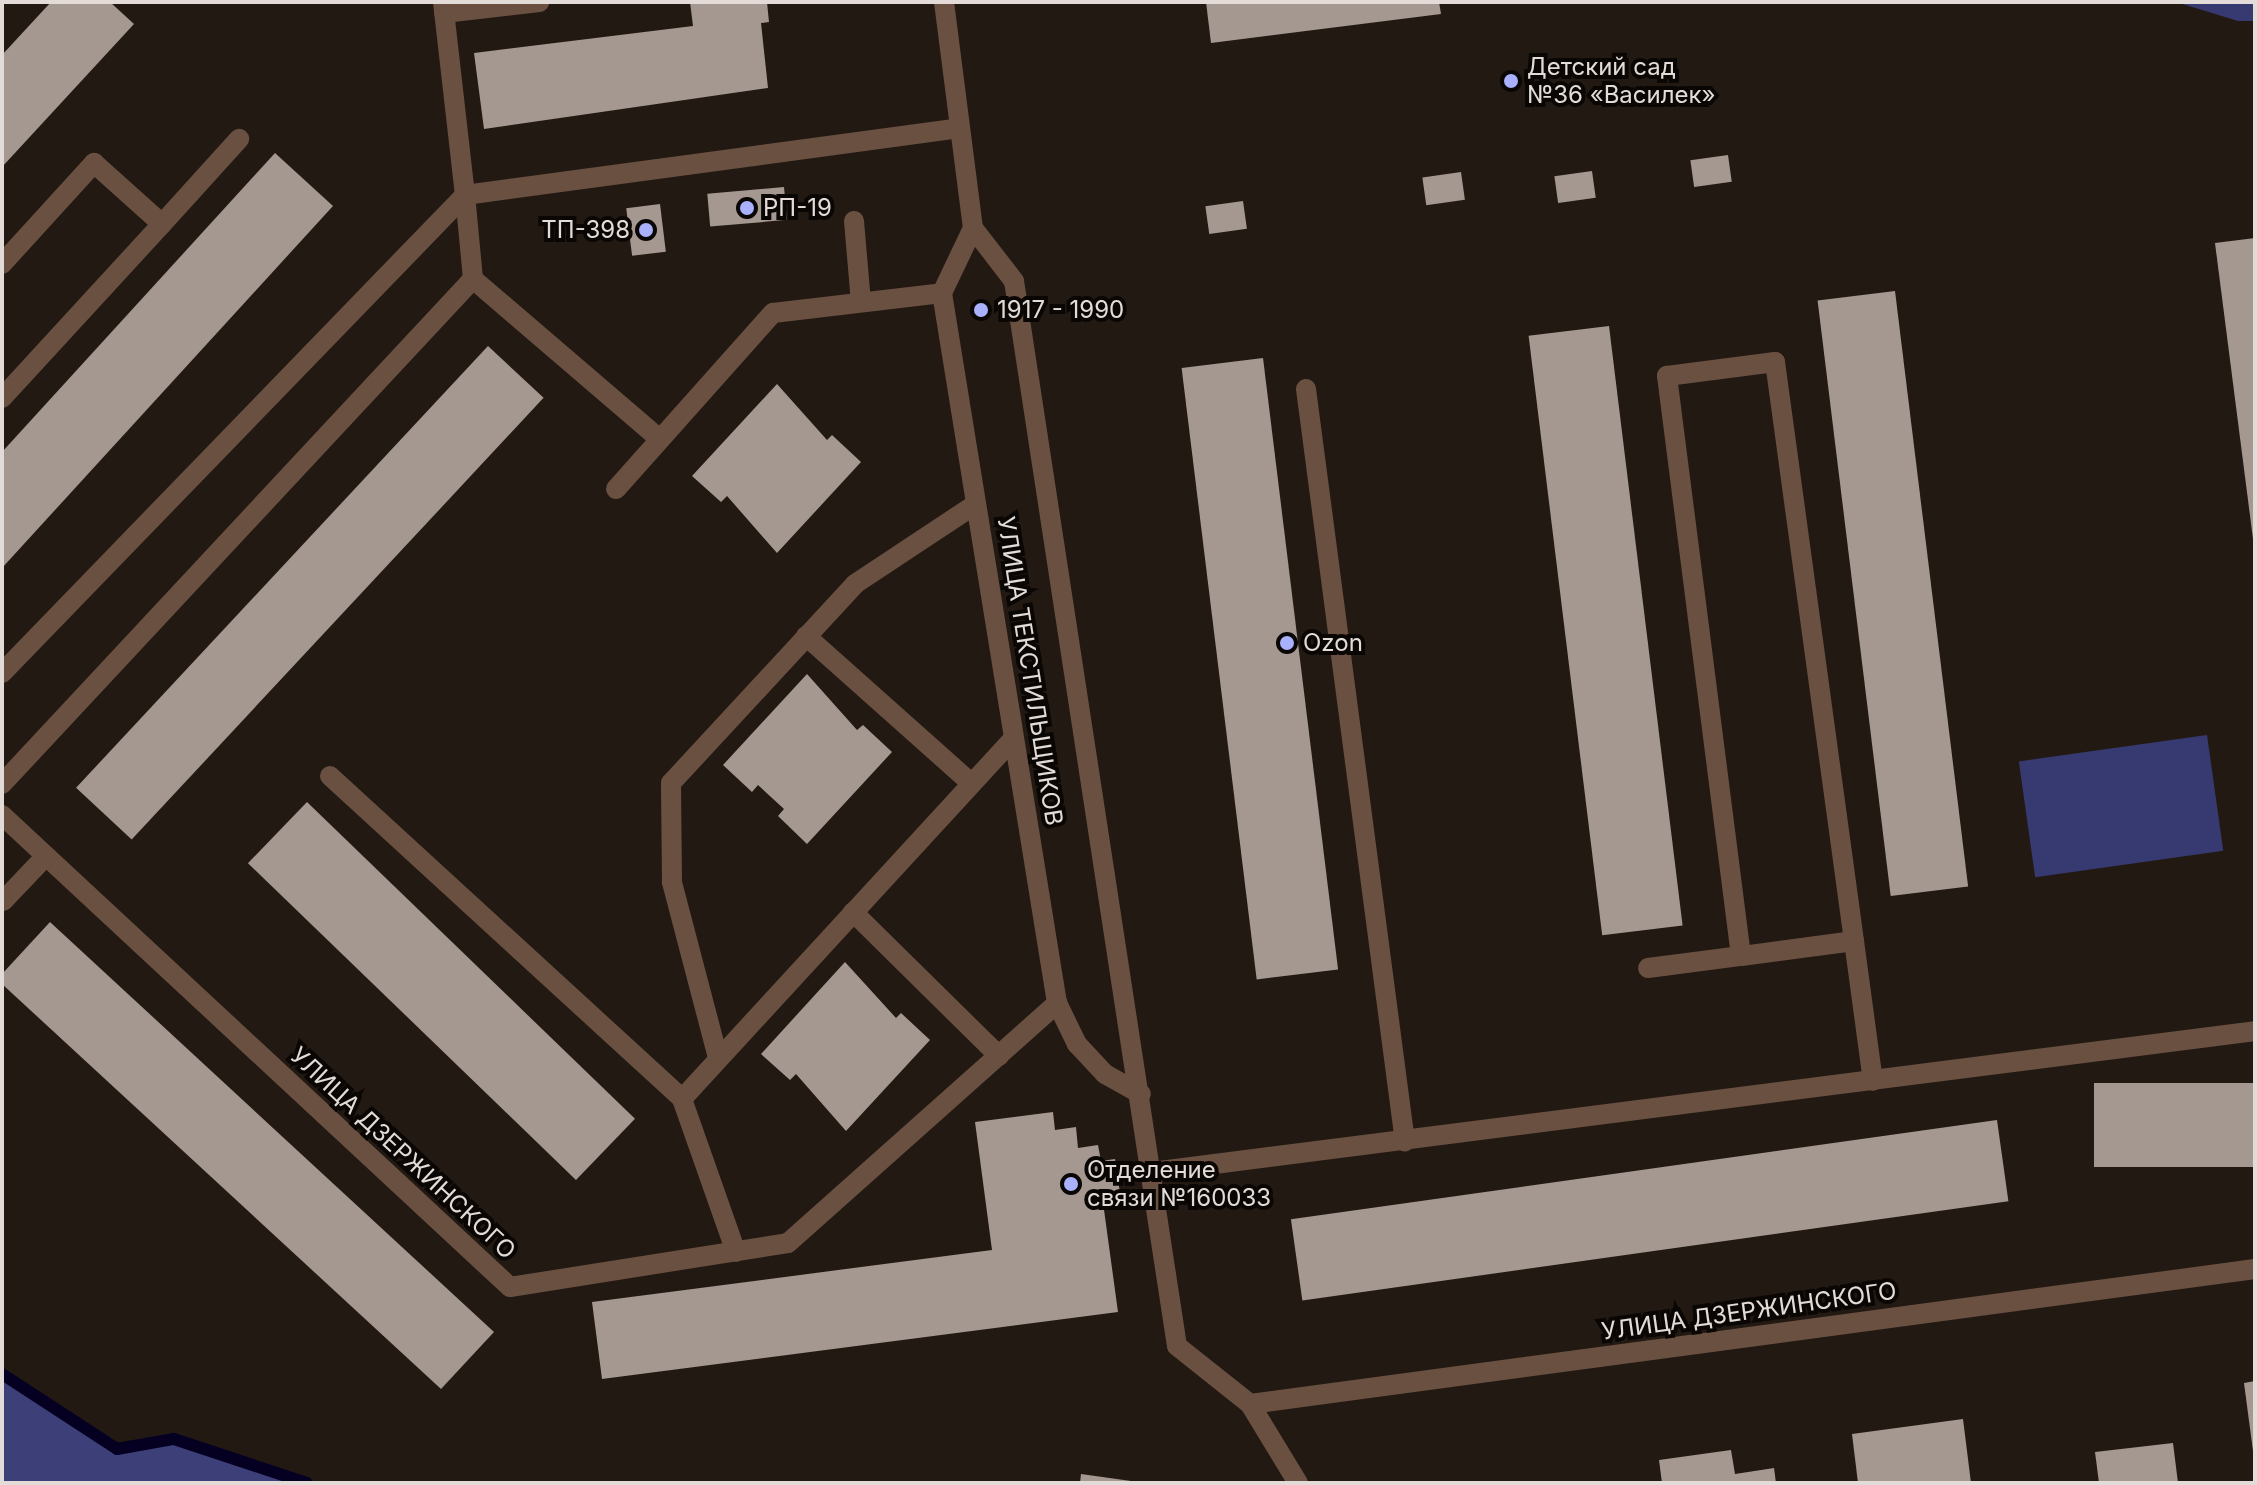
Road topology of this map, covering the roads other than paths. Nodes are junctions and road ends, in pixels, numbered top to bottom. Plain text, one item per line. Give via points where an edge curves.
1 (539, 2) edge
2 (944, 2) edge
3 (444, 7) edge
4 (959, 128) junction
5 (239, 139) dead end
6 (465, 195) junction
7 (854, 221) dead end
8 (162, 224) junction
9 (973, 228) junction
10 (2, 264) edge
11 (473, 279) junction
12 (942, 293) junction
13 (861, 302) junction
14 (1306, 389) dead end
15 (2, 398) edge
16 (660, 439) junction
17 (616, 489) dead end
18 (976, 504) junction
19 (806, 636) junction
20 (2, 673) edge
21 (1014, 738) junction
22 (330, 776) dead end
23 (2, 784) edge
24 (972, 784) junction
25 (2, 815) edge
26 (46, 856) junction
27 (3, 901) edge
28 (853, 912) junction
29 (1854, 941) junction
30 (1741, 956) junction
31 (1648, 968) dead end
32 (1057, 1003) junction
33 (2255, 1031) edge
34 (717, 1054) junction
35 (999, 1056) junction
36 (1873, 1081) junction
37 (1141, 1094) junction
38 (682, 1099) junction
39 (1405, 1142) junction
40 (1152, 1172) junction
41 (736, 1252) junction
42 (2255, 1269) edge
43 (1250, 1404) junction
44 (1298, 1483) edge

1 - 3 street
2 - 4 street, УЛИЦА ТЕКСТИЛЬЩИКОВ
3 - 6 street
4 - 6 street
4 - 9 street, УЛИЦА ТЕКСТИЛЬЩИКОВ
5 - 8 street
6 - 11 street
6 - 20 street
7 - 13 street
8 - 10 street via 94,163
8 - 15 street
9 - 12 street
9 - 37 street, УЛИЦА ТЕКСТИЛЬЩИКОВ via 1014,281
11 - 16 street
11 - 23 street
12 - 13 street
12 - 18 street, УЛИЦА ТЕКСТИЛЬЩИКОВ
13 - 16 street via 773,313
14 - 39 street
16 - 17 street
18 - 19 street via 855,584
18 - 21 street, УЛИЦА ТЕКСТИЛЬЩИКОВ
19 - 24 street
19 - 34 street via 671,783 672,882
21 - 24 street
21 - 32 street, УЛИЦА ТЕКСТИЛЬЩИКОВ
22 - 38 street
24 - 28 street
25 - 26 street, УЛИЦА ДЗЕРЖИНСКОГО
26 - 27 street
26 - 41 street, УЛИЦА ДЗЕРЖИНСКОГО via 510,1287
28 - 34 street
28 - 35 street
29 - 30 street
29 - 30 street via 1775,362 1667,376
29 - 36 street
30 - 31 street
32 - 35 street, УЛИЦА ДЗЕРЖИНСКОГО
32 - 37 street, УЛИЦА ТЕКСТИЛЬЩИКОВ via 1086,1054 1105,1074
33 - 36 street
34 - 38 street
35 - 41 street, УЛИЦА ДЗЕРЖИНСКОГО via 788,1243
36 - 39 street
37 - 40 street, УЛИЦА ТЕКСТИЛЬЩИКОВ
38 - 41 street
39 - 40 street
40 - 43 street, УЛИЦА ТЕКСТИЛЬЩИКОВ via 1177,1346
42 - 43 street, УЛИЦА ДЗЕРЖИНСКОГО
43 - 44 street

